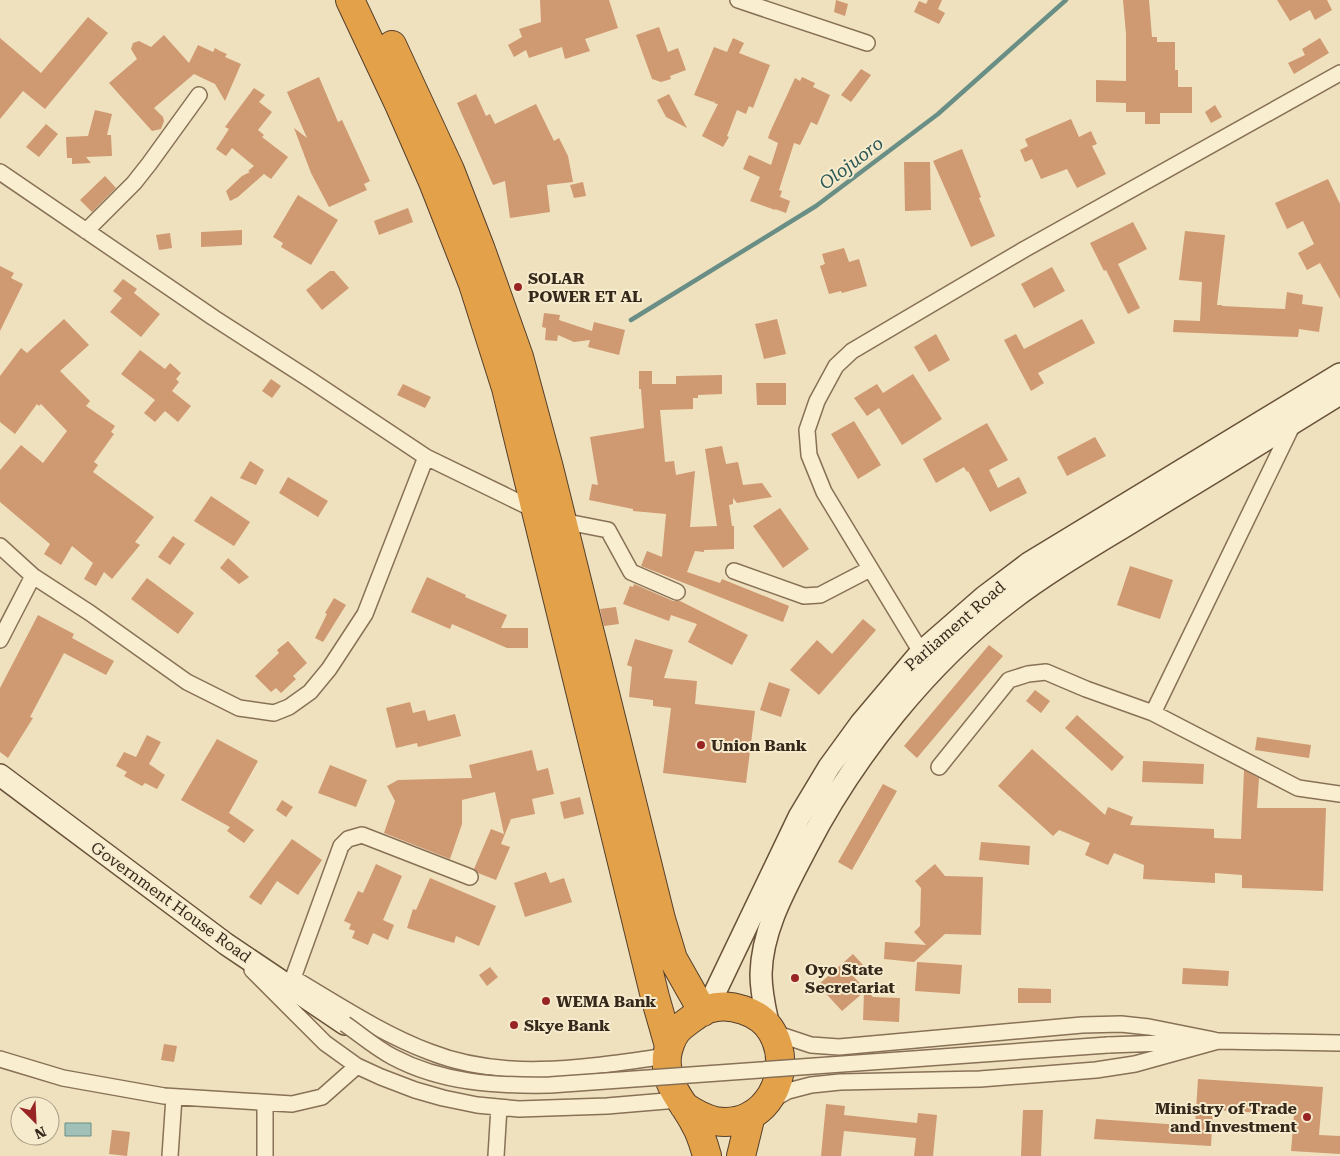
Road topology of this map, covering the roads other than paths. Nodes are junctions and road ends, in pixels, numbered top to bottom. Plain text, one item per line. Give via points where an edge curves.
1 (350, 0) edge
2 (370, 0) edge
3 (738, 0) edge
4 (868, 43) dead end
5 (1340, 73) edge
6 (199, 95) dead end
7 (0, 172) edge
8 (86, 231) junction
9 (1340, 374) edge
10 (1340, 394) edge
11 (1292, 414) junction
12 (426, 457) junction
13 (552, 512) junction
14 (0, 546) edge
15 (870, 569) junction
16 (734, 571) dead end
17 (33, 576) junction
18 (677, 592) dead end
19 (0, 640) edge
20 (920, 652) junction
21 (1153, 713) junction
22 (938, 767) dead end
23 (0, 775) edge
24 (1340, 794) edge
25 (470, 877) dead end
26 (226, 944) junction
27 (293, 978) junction
28 (705, 1010) junction
29 (345, 1024) joint
30 (770, 1030) junction
31 (1218, 1041) junction
32 (1340, 1044) edge
33 (668, 1051) junction
34 (0, 1059) edge
35 (356, 1066) junction
36 (174, 1097) junction
37 (265, 1103) junction
38 (681, 1103) junction
39 (499, 1107) junction
40 (755, 1112) junction
41 (170, 1156) edge
42 (264, 1156) edge
43 (496, 1156) edge
44 (707, 1156) edge
45 (741, 1156) edge

1 - 13 highway via 433,182 470,276 506,388
2 - 13 highway via 447,162 481,250 519,357
3 - 4 street
5 - 15 street via 1024,249 852,351 836,366 817,401 807,430 809,455 824,492
6 - 8 street via 134,183
7 - 8 street
8 - 12 street
9 - 11 main road, Parliament Road
10 - 11 main road, Parliament Road
11 - 20 main road, Parliament Road via 1029,563
11 - 21 street
11 - 30 main road, Parliament Road via 1009,602 917,688 845,781 818,826 777,908 764,949 761,973
12 - 13 street
12 - 17 street via 365,614 310,692 274,713 239,708 187,682
13 - 18 street via 608,530 631,572
13 - 28 highway via 661,920 673,959
13 - 33 highway
14 - 17 street
15 - 16 street via 820,595 804,596
15 - 20 street
17 - 19 street
20 - 28 main road, Parliament Road via 829,767 799,817
21 - 22 street via 1046,672 1028,674 1010,680
21 - 24 street via 1298,788
23 - 26 main road, Government House Road
25 - 27 street via 362,834 348,839 341,846
26 - 27 street
26 - 29 main road, Government House Road
26 - 35 street via 325,1043
27 - 33 street via 401,1040 432,1053 494,1068 541,1070 594,1066
28 - 30 highway via 724,1006 741,1009 756,1016
28 - 33 highway via 677,1031
29 - 31 street, bridge via 392,1057 421,1070 480,1084 516,1086 1108,1045
30 - 31 street via 811,1045 839,1047 1121,1024
30 - 40 highway via 780,1051 781,1073 774,1093
31 - 32 street
31 - 40 street via 1135,1064 1096,1070 811,1086 788,1091
33 - 38 highway via 668,1079
34 - 36 street via 63,1078
35 - 37 street via 322,1097 292,1104
35 - 39 street via 443,1098
36 - 37 street
36 - 41 street
37 - 42 street
38 - 39 street
38 - 40 highway via 699,1116 716,1121 734,1121
38 - 44 highway via 695,1124
39 - 43 street
40 - 45 highway

